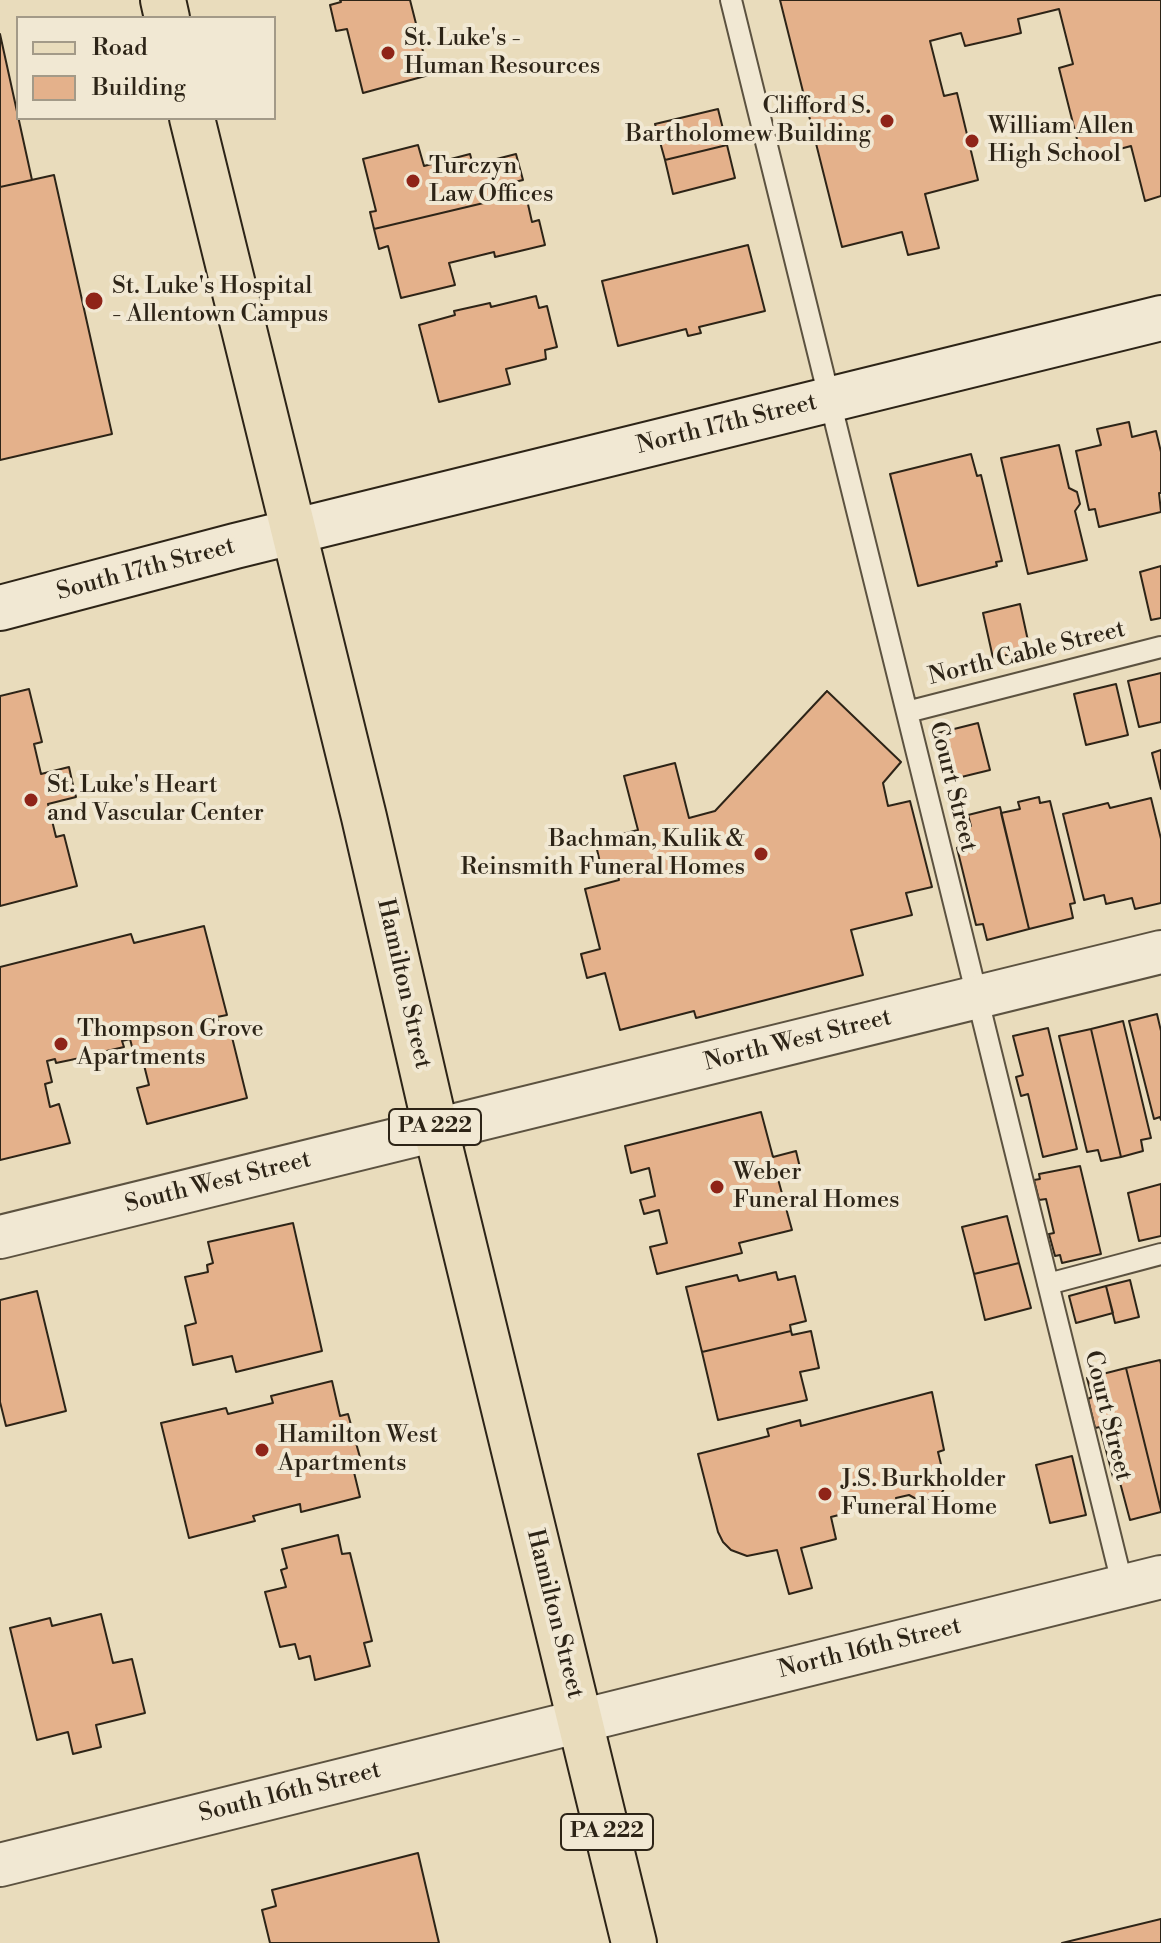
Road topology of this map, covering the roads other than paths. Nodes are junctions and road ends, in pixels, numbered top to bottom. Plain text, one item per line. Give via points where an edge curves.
1 (731, 0) edge
2 (192, 120) edge
3 (1161, 318) edge
4 (830, 400) junction
5 (293, 533) junction
6 (0, 608) edge
7 (1161, 647) edge
8 (907, 712) junction
9 (1161, 952) edge
10 (978, 997) junction
11 (436, 1130) junction
12 (0, 1237) edge
13 (1161, 1254) edge
14 (1048, 1284) junction
15 (1142, 1582) edge
16 (580, 1721) junction
17 (0, 1865) edge
18 (634, 1943) edge

1 - 4 lane, Court Street
2 - 5 main road, Hamilton Street / PA 222
3 - 4 street, North 17th Street
4 - 5 street, North 17th Street
4 - 8 lane, Court Street
5 - 6 street, South 17th Street
5 - 11 main road, Hamilton Street / PA 222
7 - 8 lane, North Cable Street
8 - 10 lane, Court Street
9 - 10 street, North West Street
10 - 11 street, North West Street
10 - 14 lane, Court Street
11 - 12 street, South West Street
11 - 16 main road, Hamilton Street / PA 222
13 - 14 lane
14 - 15 lane, Court Street
15 - 16 street, North 16th Street
16 - 17 street, South 16th Street
16 - 18 main road, Hamilton Street / PA 222

